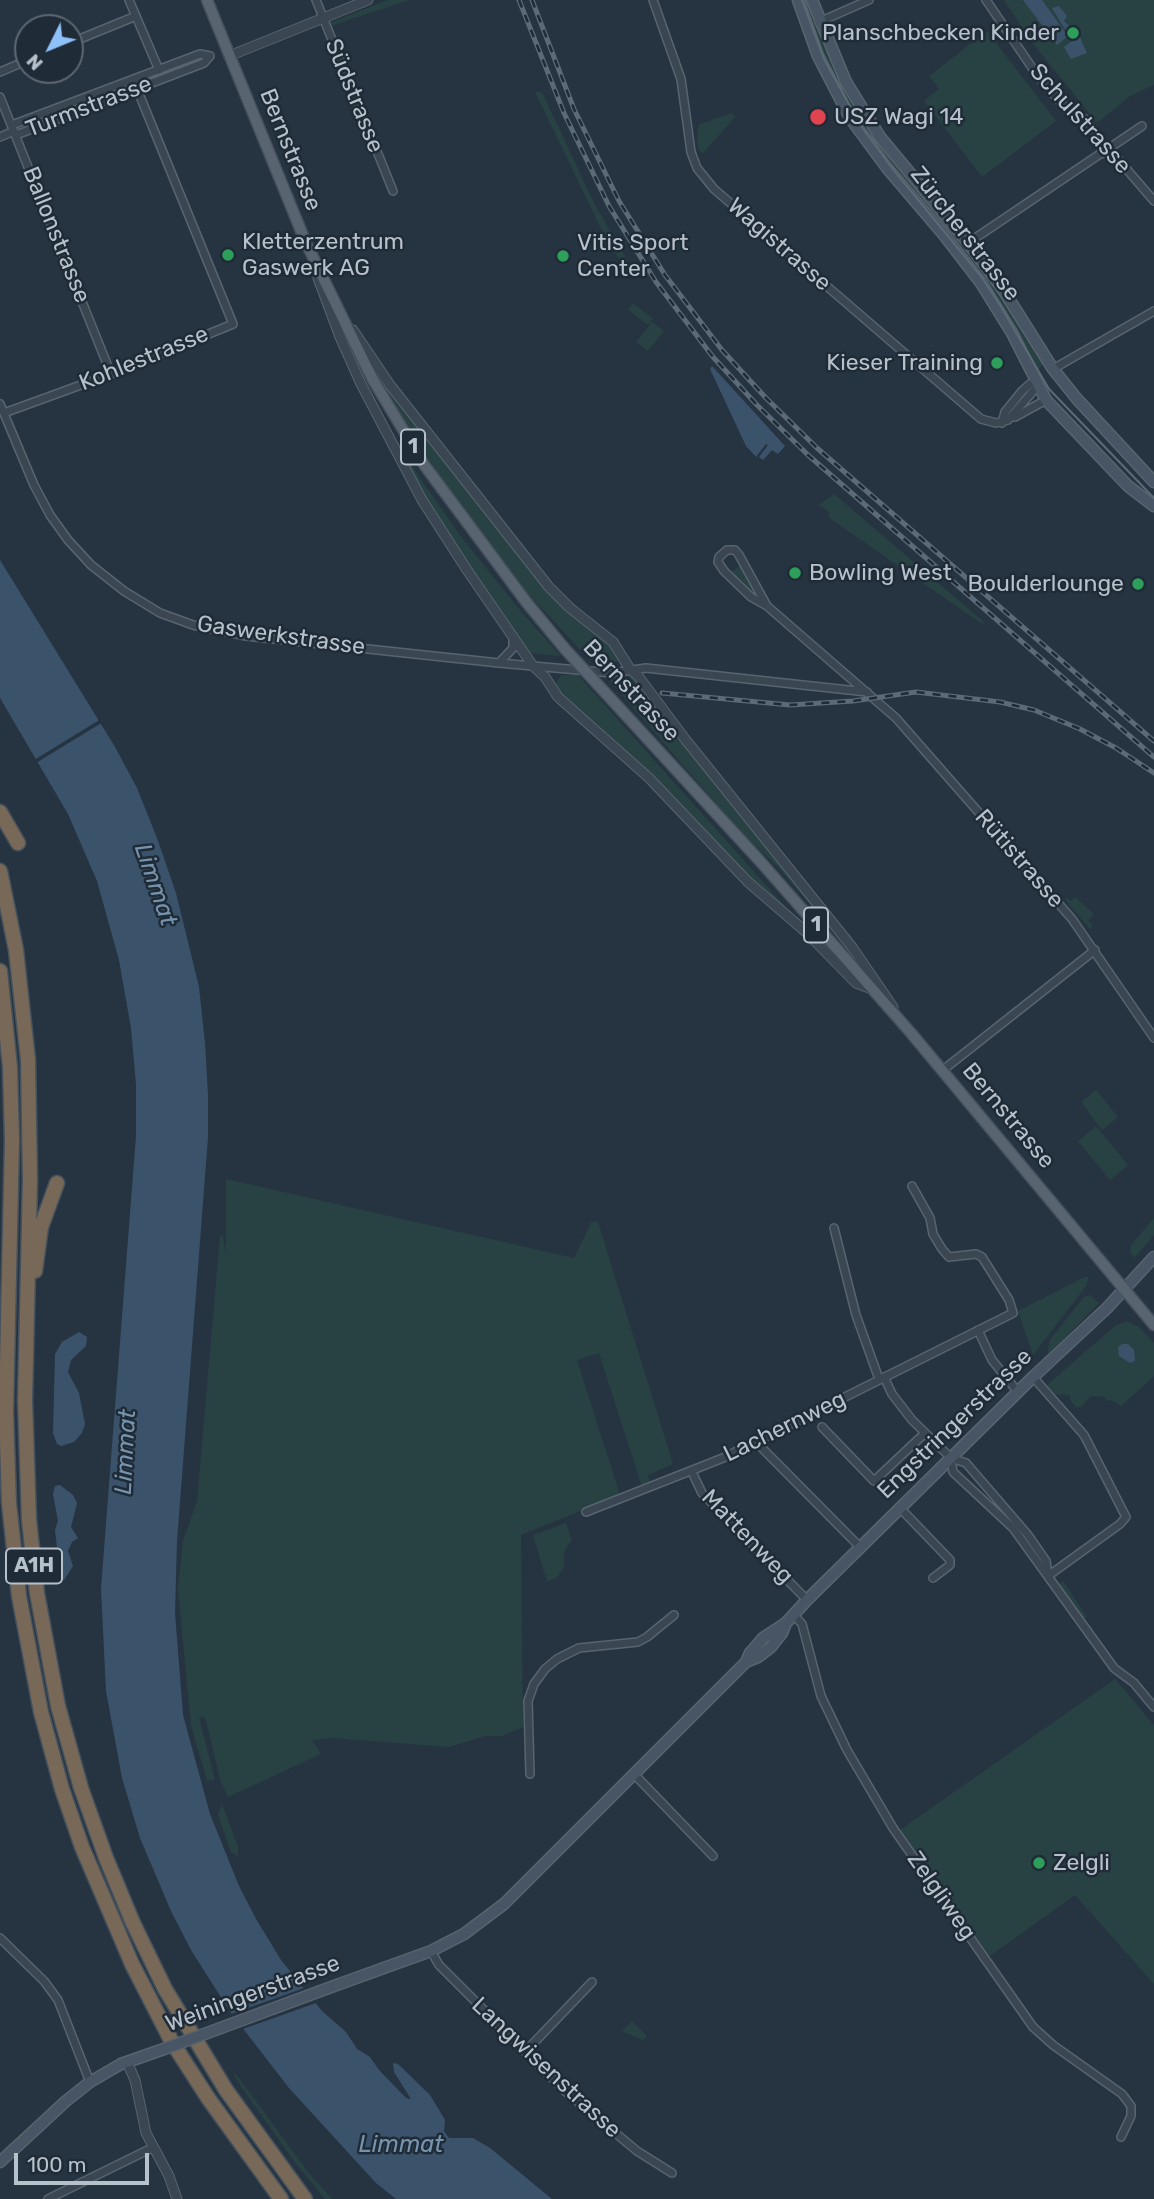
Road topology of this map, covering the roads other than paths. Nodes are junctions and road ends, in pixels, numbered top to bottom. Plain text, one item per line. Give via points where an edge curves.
1 (130, 0) edge
2 (207, 0) edge
3 (316, 0) edge
4 (368, 0) edge
5 (653, 0) edge
6 (798, 0) edge
7 (812, 0) edge
8 (869, 0) edge
9 (986, 0) edge
10 (136, 16) junction
11 (323, 18) junction
12 (820, 22) junction
13 (84, 37) edge
14 (229, 56) junction
15 (158, 69) junction
16 (163, 78) junction
17 (133, 79) junction
18 (137, 88) junction
19 (0, 97) edge
20 (1142, 126) dead end
21 (14, 130) junction
22 (0, 137) edge
23 (1109, 152) junction
24 (393, 191) dead end
25 (1154, 201) edge
26 (306, 243) junction
27 (968, 243) junction
28 (322, 276) junction
29 (1154, 311) edge
30 (1053, 369) junction
31 (111, 374) junction
32 (1037, 383) junction
33 (1046, 400) junction
34 (0, 404) edge
35 (4, 413) junction
36 (1005, 421) junction
37 (1154, 482) edge
38 (1154, 506) edge
39 (767, 606) junction
40 (512, 635) junction
41 (499, 663) junction
42 (533, 666) junction
43 (630, 669) junction
44 (867, 692) junction
45 (0, 812) edge
46 (18, 844) dead end
47 (0, 871) edge
48 (1095, 950) junction
49 (0, 971) edge
50 (874, 990) junction
51 (905, 1026) junction
52 (1154, 1038) edge
53 (943, 1070) junction
54 (57, 1183) dead end
55 (912, 1186) dead end
56 (834, 1228) dead end
57 (1154, 1257) edge
58 (1125, 1289) junction
59 (1154, 1325) edge
60 (978, 1330) junction
61 (26, 1342) junction
62 (1033, 1377) junction
63 (881, 1378) junction
64 (1018, 1392) junction
65 (822, 1427) dead end
66 (925, 1433) junction
67 (756, 1442) junction
68 (951, 1458) junction
69 (692, 1472) junction
70 (900, 1508) junction
71 (586, 1512) dead end
72 (860, 1547) junction
73 (1048, 1576) junction
74 (933, 1578) dead end
75 (807, 1600) junction
76 (674, 1615) dead end
77 (790, 1618) junction
78 (1154, 1707) edge
79 (530, 1774) dead end
80 (634, 1774) junction
81 (713, 1856) dead end
82 (528, 1880) joint
83 (0, 1938) edge
84 (431, 1951) junction
85 (592, 1982) dead end
86 (525, 2052) junction
87 (127, 2062) junction
88 (90, 2082) junction
89 (1121, 2137) dead end
90 (152, 2148) junction
91 (0, 2162) edge
92 (672, 2173) dead end
93 (48, 2199) edge
94 (177, 2199) edge
95 (281, 2199) edge
96 (305, 2199) edge

1 - 10 street, Turmstrasse
2 - 14 main road, Bernstrasse / 1
3 - 11 street, Südstrasse
4 - 11 street
5 - 36 street, Wagistrasse via 679,71 689,142 702,174 970,411 987,422
6 - 32 main road, Zürcherstrasse via 818,55 850,118 981,283
7 - 12 main road, Zürcherstrasse
8 - 12 street
9 - 23 street, Schulstrasse via 1037,75 1068,111 1085,119
10 - 13 street
10 - 15 street, Turmstrasse
11 - 14 street
11 - 24 street, Südstrasse
12 - 27 main road, Zürcherstrasse via 866,117
14 - 26 main road, Bernstrasse / 1
15 - 16 street, Turmstrasse
15 - 16 street, Turmstrasse via 200,54 210,56 204,63
15 - 17 street, Turmstrasse
16 - 18 street, Turmstrasse
17 - 18 street, Kohlestrasse
17 - 21 street, Turmstrasse
18 - 21 street, Turmstrasse
18 - 31 street, Kohlestrasse via 233,324
19 - 21 street, Ballonstrasse
20 - 23 street
21 - 22 street, Turmstrasse
21 - 31 street, Ballonstrasse
23 - 25 street, Schulstrasse
23 - 27 street
26 - 28 main road, Bernstrasse / 1
26 - 40 street via 340,337 384,430 422,500
27 - 30 main road, Zürcherstrasse
28 - 43 street via 371,358 433,441 549,587 613,642
28 - 50 main road, Bernstrasse / 1, bridge via 373,380 425,466 527,603
29 - 30 street
30 - 32 main road
30 - 37 main road, Zürcherstrasse
31 - 35 street, Kohlestrasse
32 - 33 main road, Zürcherstrasse
32 - 36 street
33 - 36 street
33 - 38 main road, Zürcherstrasse via 1128,486
34 - 35 street, Gaswerkstrasse
35 - 41 street, Gaswerkstrasse via 41,500 68,540 111,583 160,613 228,634
39 - 39 street via 737,553 724,551 718,559 724,571
39 - 44 street, Rütistrasse
40 - 41 street via 513,648
40 - 42 street
41 - 42 street, Gaswerkstrasse
42 - 43 street, Gaswerkstrasse via 612,673
42 - 50 street via 558,697 649,778 748,882 807,932 856,983
43 - 44 street
43 - 51 street via 845,937
44 - 48 street, Rütistrasse via 896,718
45 - 46 highway
47 - 61 highway, A1H via 16,950 28,1060
48 - 52 street, Rütistrasse
48 - 53 street
49 - 95 highway, A1H via 11,1116 9,1503 19,1596 41,1712 82,1847 137,1975 208,2098
50 - 51 main road, Bernstrasse / 1
51 - 53 main road, Bernstrasse / 1
53 - 58 main road, Bernstrasse / 1
54 - 61 highway via 41,1227
55 - 60 street, Lachernweg via 942,1249 949,1256 982,1257 1009,1300 1013,1313
56 - 63 street via 856,1315
57 - 58 main road, Engstringerstrasse
58 - 59 main road, Bernstrasse / 1
58 - 62 main road, Engstringerstrasse
60 - 63 street, Lachernweg
60 - 64 street via 992,1360
61 - 96 highway, A1H via 27,1485 37,1592 56,1695 81,1788 117,1885 171,1999 248,2123
62 - 64 main road, Engstringerstrasse
62 - 73 street via 1084,1435 1126,1517
63 - 66 street
63 - 67 street, Lachernweg
64 - 68 main road, Engstringerstrasse
65 - 66 street via 874,1481
66 - 68 street
67 - 69 street, Lachernweg
67 - 72 street
68 - 70 main road, Engstringerstrasse
68 - 73 street via 953,1472 1009,1524
68 - 73 street via 966,1463 1028,1535 1046,1561
69 - 71 street, Lachernweg
69 - 75 street, Mattenweg via 702,1493
70 - 72 main road, Engstringerstrasse
70 - 74 street via 950,1560
72 - 75 main road, Engstringerstrasse
73 - 78 street via 1114,1668
75 - 77 main road, Engstringerstrasse
76 - 79 street via 638,1642 579,1648 545,1669 528,1701
77 - 80 main road, Engstringerstrasse via 763,1638 746,1662
77 - 89 street, Zelgliweg via 802,1624 821,1696 893,1828 1033,2027 1122,2094 1131,2106
80 - 81 street
80 - 82 main road, Engstringerstrasse
82 - 84 main road, Weiningerstrasse via 482,1921
83 - 88 street via 58,2000
84 - 86 street, Langwisenstrasse via 439,1965
84 - 87 main road, Weiningerstrasse, bridge
85 - 86 street
86 - 92 street, Langwisenstrasse via 601,2122
87 - 88 main road, Weiningerstrasse
87 - 90 street
88 - 91 main road, Weiningerstrasse
90 - 93 street
90 - 94 street

